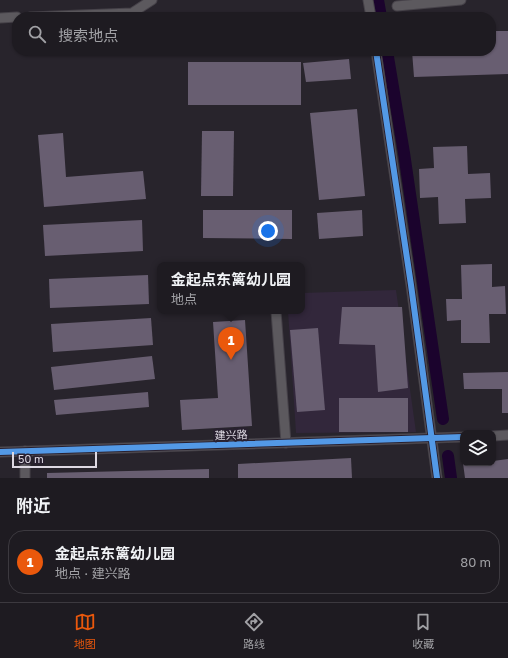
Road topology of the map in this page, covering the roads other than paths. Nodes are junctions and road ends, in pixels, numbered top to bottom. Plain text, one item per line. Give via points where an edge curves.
1 (152, 0) edge
2 (368, 0) edge
3 (461, 0) edge
4 (397, 6) dead end
5 (134, 12) edge
6 (370, 12) edge
7 (0, 18) edge
8 (12, 18) edge
9 (377, 56) edge
10 (276, 314) edge
11 (508, 435) edge
12 (496, 436) edge
13 (460, 437) edge
14 (430, 439) junction
15 (286, 443) junction
16 (25, 451) junction
17 (0, 452) edge
18 (25, 478) edge
19 (437, 478) edge

1 - 5 street
2 - 6 street
3 - 4 street
7 - 8 street
9 - 14 street via 411,285
10 - 15 street
11 - 12 street
13 - 14 street, 建兴路
14 - 15 street, 建兴路
14 - 19 street
15 - 16 street, 建兴路
16 - 17 street, 建兴路
16 - 18 street

